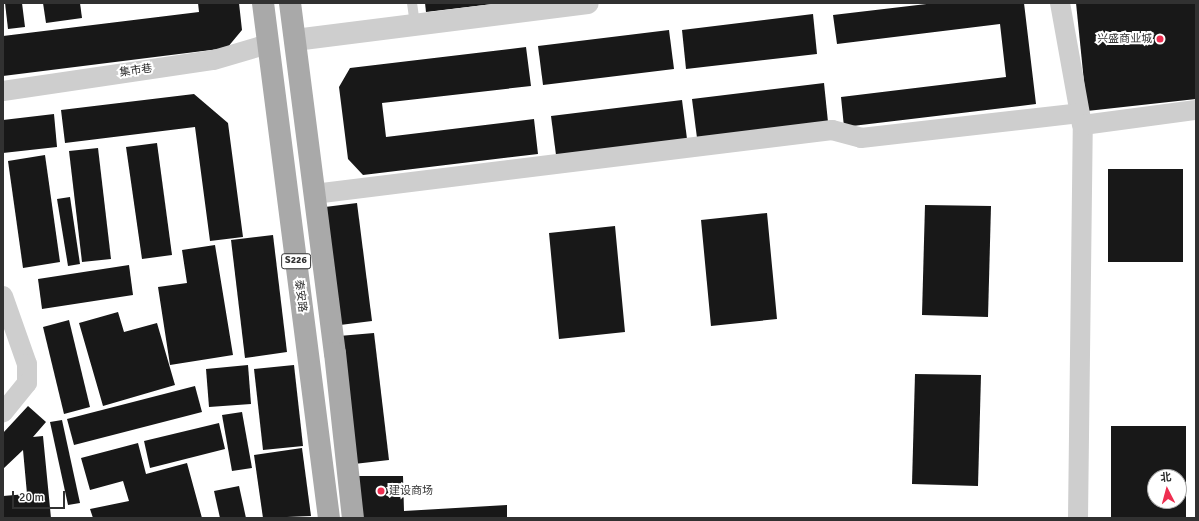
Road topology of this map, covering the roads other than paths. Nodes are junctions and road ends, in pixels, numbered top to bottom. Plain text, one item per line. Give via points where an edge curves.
1 (263, 3) edge
2 (290, 3) edge
3 (412, 3) edge
4 (588, 3) edge
5 (1060, 3) edge
6 (415, 25) junction
7 (295, 40) junction
8 (268, 44) junction
9 (3, 91) edge
10 (1196, 110) edge
11 (1082, 122) junction
12 (314, 194) junction
13 (3, 296) edge
14 (3, 413) edge
15 (329, 518) edge
16 (353, 518) edge
17 (1078, 518) edge

1 - 8 main road, 泰安路 / S226
2 - 7 main road, S226
3 - 6 lane
4 - 6 street
5 - 11 street
6 - 7 street
7 - 12 main road, S226
8 - 9 street, 集市巷 via 214,60
8 - 15 main road, 泰安路 / S226
10 - 11 street
11 - 12 street via 861,138 832,130
11 - 17 street
12 - 16 main road, S226
13 - 14 street via 27,364 27,383

